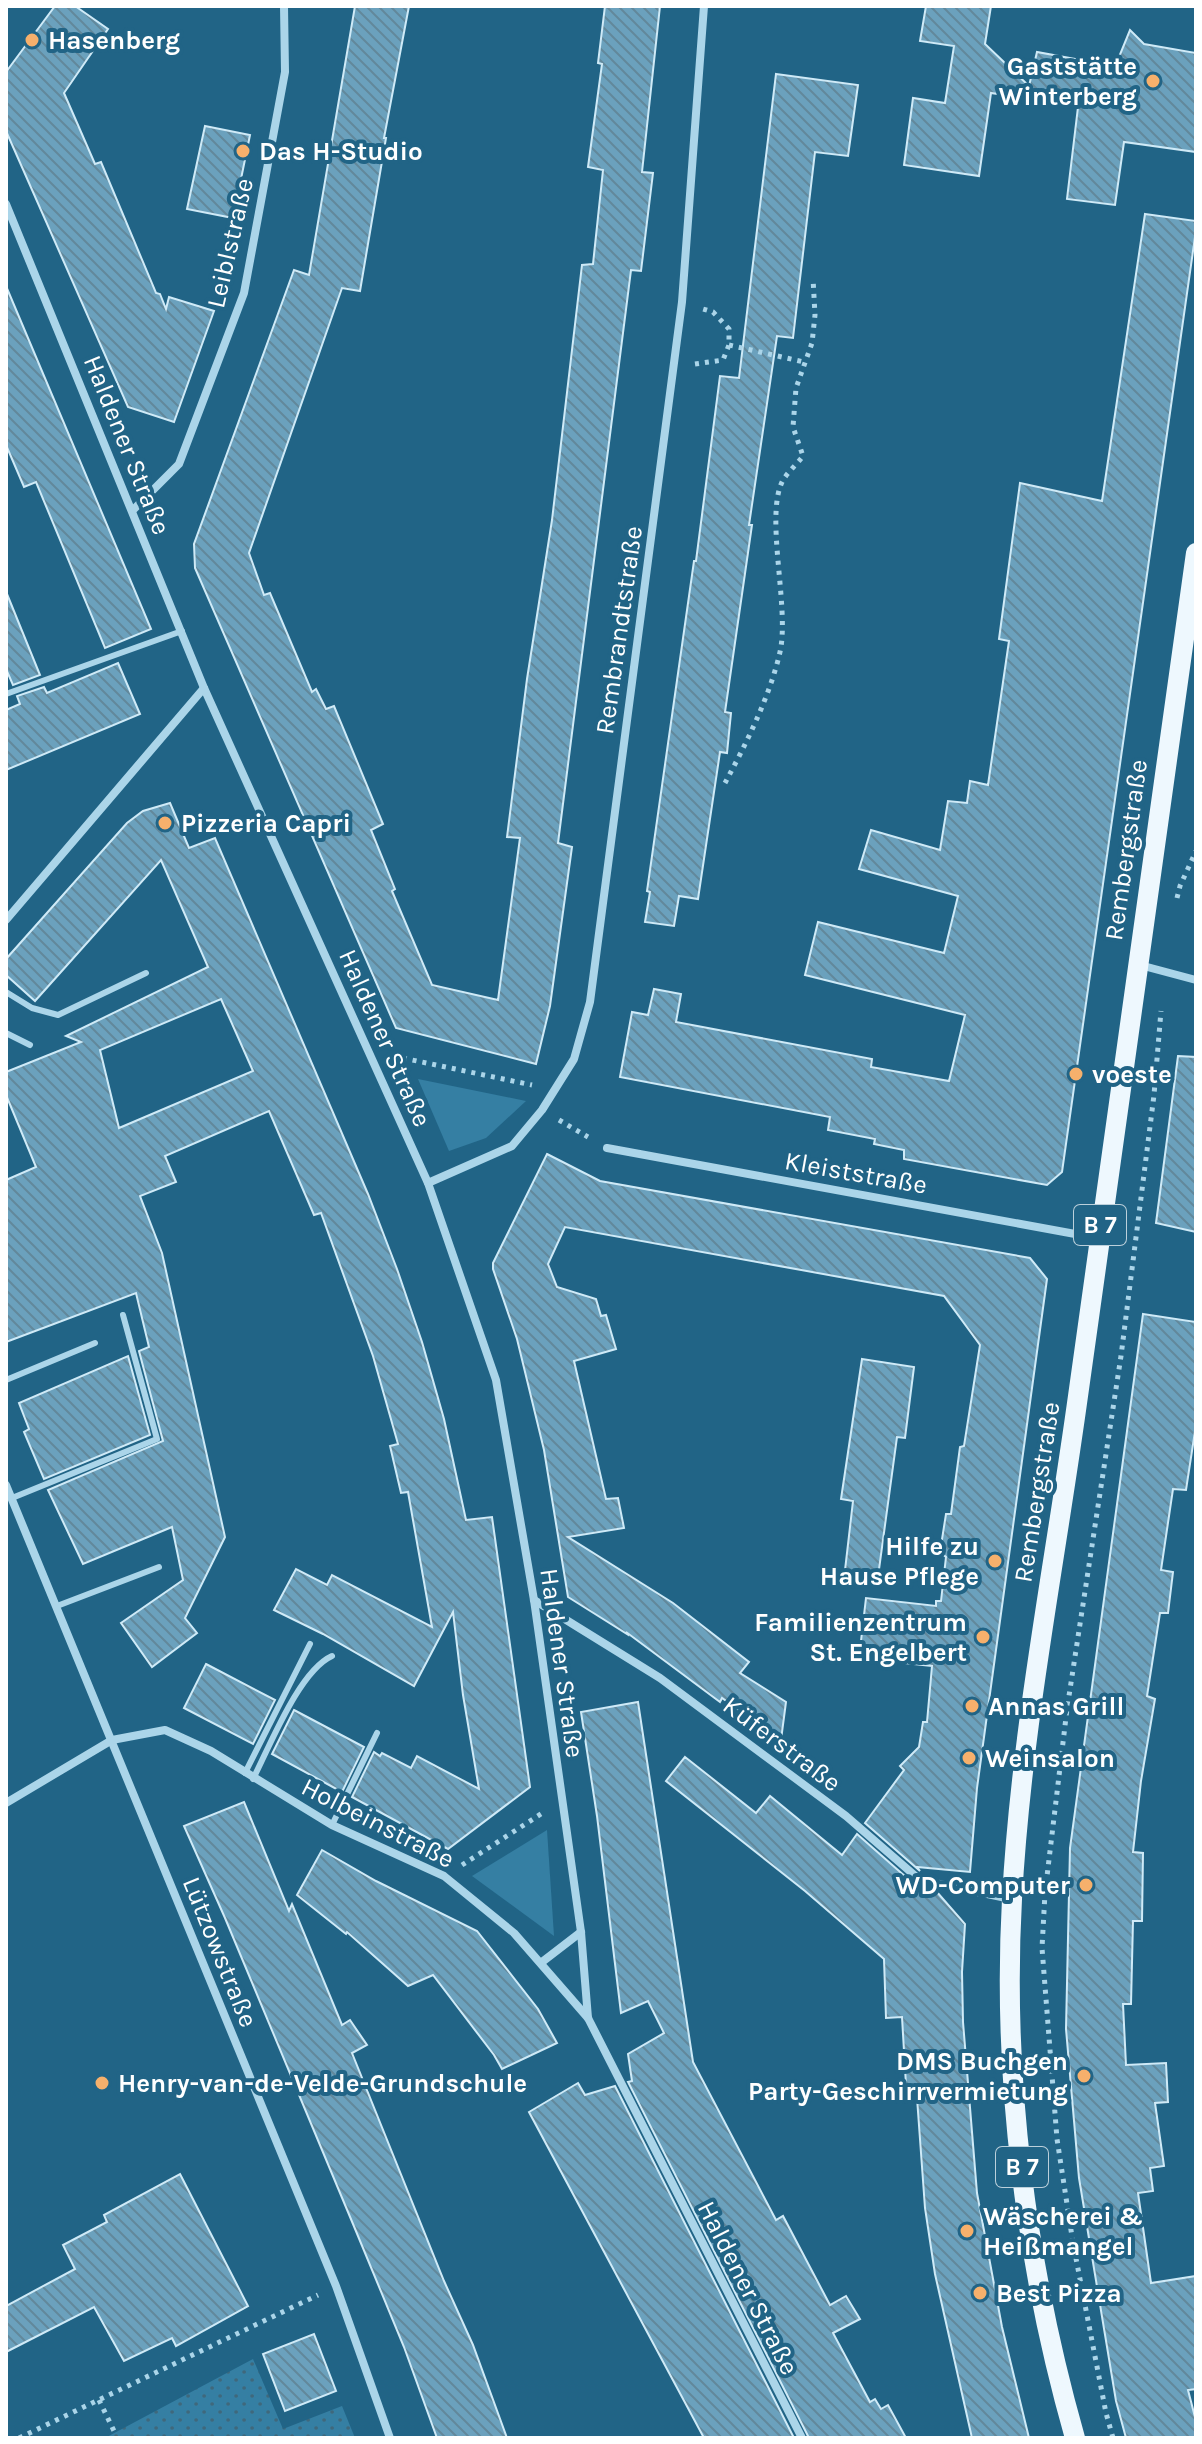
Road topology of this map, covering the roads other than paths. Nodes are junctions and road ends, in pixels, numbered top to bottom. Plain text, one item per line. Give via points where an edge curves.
1 (284, 6) edge
2 (704, 6) edge
3 (6, 204) edge
4 (133, 510) junction
5 (1196, 553) edge
6 (182, 631) junction
7 (204, 688) junction
8 (6, 694) edge
9 (6, 920) edge
10 (1135, 963) junction
11 (146, 973) dead end
12 (1196, 980) edge
13 (6, 992) edge
14 (6, 1033) edge
15 (30, 1045) dead end
16 (607, 1148) road end
17 (428, 1183) junction
18 (1098, 1239) junction
19 (123, 1315) dead end
20 (95, 1343) dead end
21 (6, 1380) edge
22 (6, 1485) edge
23 (12, 1498) junction
24 (159, 1567) dead end
25 (534, 1600) junction
26 (57, 1606) junction
27 (310, 1644) dead end
28 (332, 1656) dead end
29 (377, 1733) dead end
30 (112, 1740) junction
31 (249, 1776) junction
32 (6, 1803) edge
33 (332, 1825) junction
34 (1012, 1899) junction
35 (581, 1932) junction
36 (542, 1962) junction
37 (588, 2018) junction
38 (390, 2438) edge
39 (802, 2438) edge
40 (1075, 2438) edge

1 - 4 street, Leiblstraße via 285,72 244,293 179,464
2 - 17 street, Rembrandtstraße via 682,302 590,1002 574,1059 512,1146
3 - 4 street, Haldener Straße
4 - 6 street, Haldener Straße
5 - 10 main road, Rembergstraße / B 7
6 - 7 street, Haldener Straße
6 - 8 lane
7 - 9 street
7 - 17 street, Haldener Straße
10 - 12 street
10 - 18 main road, Rembergstraße / B 7
11 - 13 lane via 58,1015 32,1008
14 - 15 lane
16 - 18 street, Kleiststraße
17 - 25 street, Haldener Straße via 496,1380
18 - 34 main road, Rembergstraße / B 7 via 1028,1725
19 - 23 lane via 157,1439
20 - 21 lane
22 - 23 street, Lützowstraße
23 - 26 street, Lützowstraße
24 - 26 lane
25 - 34 street, Küferstraße via 660,1678 846,1816 920,1880
25 - 35 street, Haldener Straße
26 - 30 street, Lützowstraße
27 - 31 lane
28 - 31 lane via 306,1677
29 - 33 lane
30 - 31 street, Holbeinstraße via 165,1730
30 - 32 street
30 - 38 street, Lützowstraße via 336,2286
31 - 33 street, Holbeinstraße
33 - 36 street, Holbeinstraße via 444,1876
34 - 40 main road, Rembergstraße / B 7 via 1010,2025 1026,2216
35 - 36 street
35 - 37 street, Haldener Straße
36 - 37 street, Holbeinstraße
37 - 39 street, Haldener Straße

